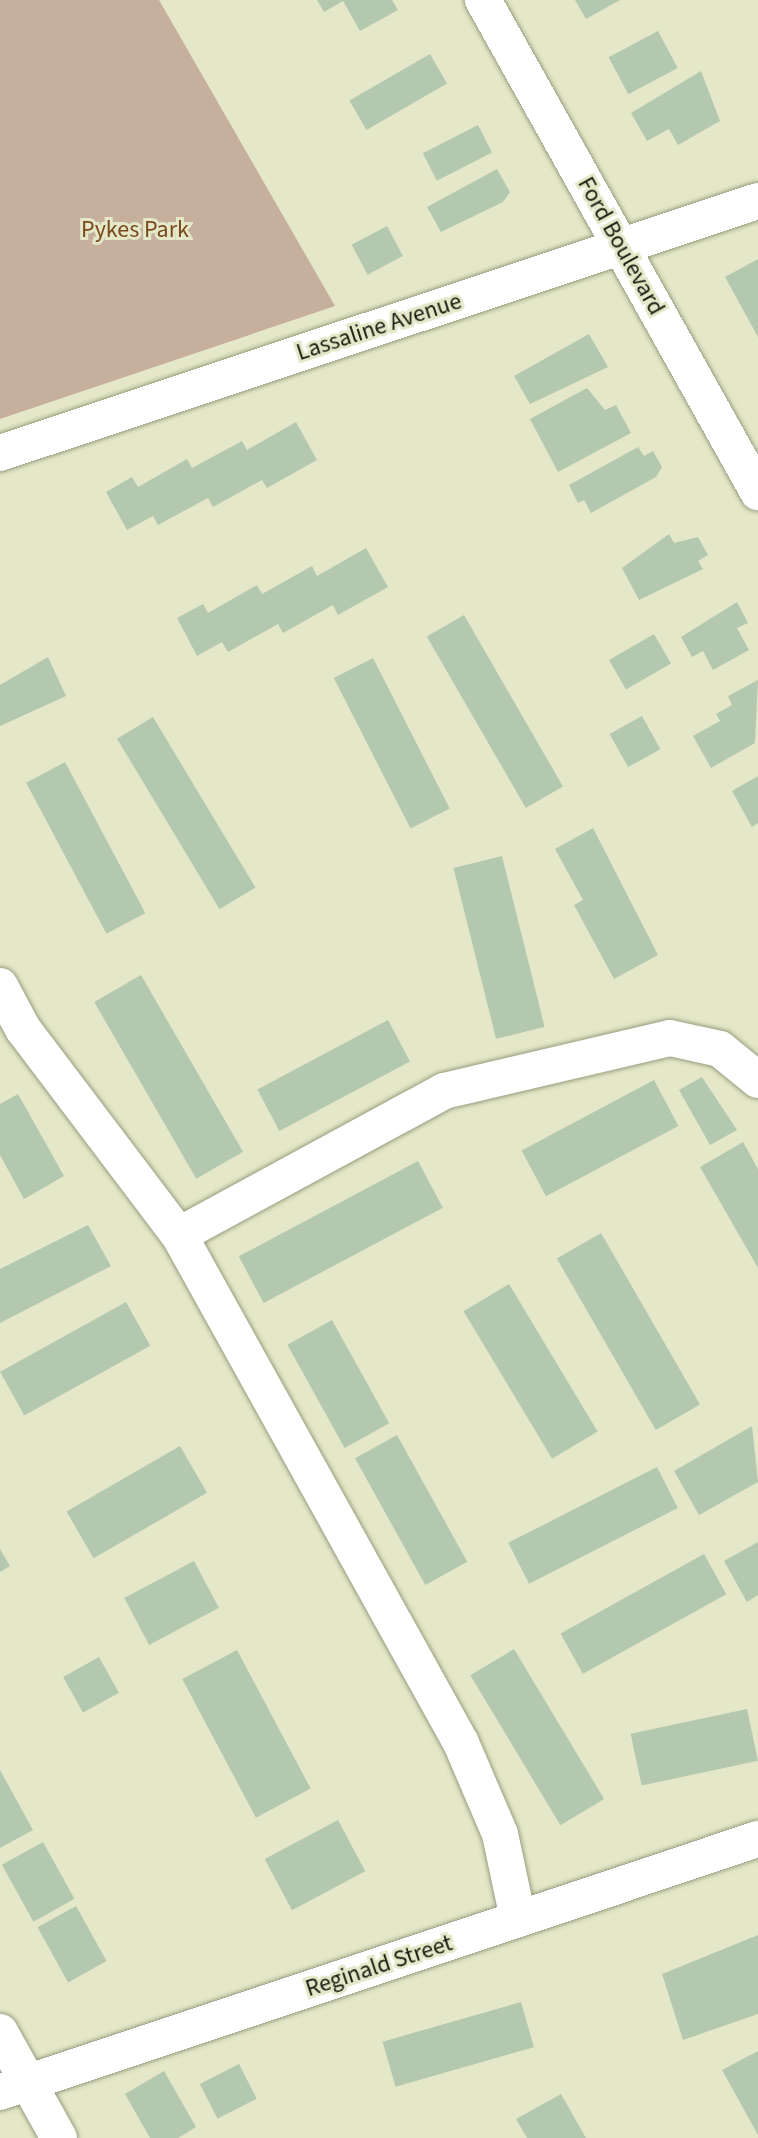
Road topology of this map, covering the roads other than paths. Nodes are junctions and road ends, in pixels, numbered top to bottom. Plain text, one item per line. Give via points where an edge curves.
1 (483, 0) edge
2 (758, 201) edge
3 (621, 247) junction
4 (0, 453) edge
5 (758, 492) edge
6 (0, 986) edge
7 (758, 1080) edge
8 (179, 1235) junction
9 (758, 1839) edge
10 (518, 1919) junction
11 (0, 2032) edge
12 (14, 2088) edge
13 (59, 2138) edge

1 - 3 street, Ford Boulevard
2 - 3 street, Lassaline Avenue
3 - 4 street, Lassaline Avenue
3 - 5 street, Ford Boulevard
6 - 8 street via 23,1029
7 - 8 street via 720,1049 670,1038 444,1091
8 - 10 street via 461,1743 500,1834
9 - 10 street, Reginald Street
10 - 12 street, Reginald Street
11 - 12 street
12 - 13 street

